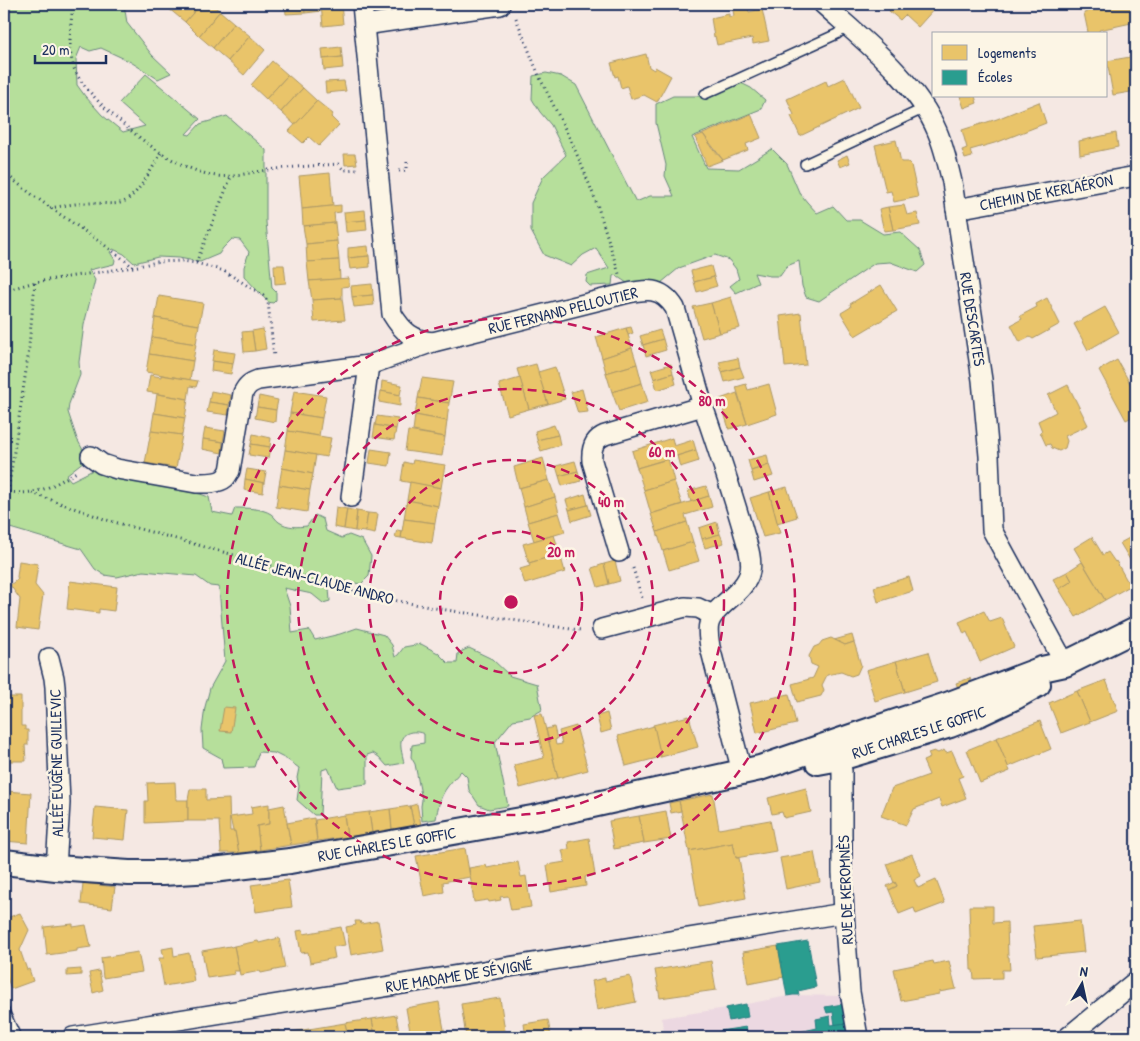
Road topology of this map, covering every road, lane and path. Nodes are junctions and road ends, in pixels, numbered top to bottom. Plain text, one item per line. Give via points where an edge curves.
1 (73, 4) edge
2 (362, 4) edge
3 (823, 4) edge
4 (506, 8) joint
5 (364, 25) junction
6 (847, 26) junction
7 (705, 94) dead end
8 (925, 108) junction
9 (162, 153) junction
10 (407, 158) dead end
11 (805, 164) dead end
12 (378, 167) junction
13 (399, 171) dead end
14 (4, 172) edge
15 (1136, 176) edge
16 (231, 177) junction
17 (50, 208) junction
18 (956, 209) junction
19 (196, 263) junction
20 (133, 267) junction
21 (35, 282) junction
22 (4, 291) edge
23 (624, 294) junction
24 (433, 342) junction
25 (368, 365) junction
26 (275, 378) junction
27 (703, 406) junction
28 (94, 458) joint
29 (6, 491) edge
30 (32, 493) junction
31 (351, 497) dead end
32 (619, 552) joint
33 (713, 615) junction
34 (647, 618) junction
35 (602, 629) joint
36 (1136, 629) edge
37 (49, 658) dead end
38 (1065, 664) junction
39 (838, 750) junction
40 (751, 770) junction
41 (5, 863) edge
42 (56, 868) junction
43 (844, 913) junction
44 (1136, 981) edge
45 (4, 1011) edge
46 (16, 1037) edge
47 (73, 1037) edge
48 (858, 1037) edge
49 (1068, 1037) edge

1 - 9 path via 70,40 78,78 108,110
2 - 5 street
3 - 6 street, RUE DESCARTES
4 - 5 street
4 - 23 path via 571,141 597,204
5 - 12 street
6 - 7 lane via 838,34
6 - 8 street, RUE DESCARTES via 895,70
8 - 11 lane
8 - 18 street, RUE DESCARTES via 938,132 947,160
9 - 16 path via 202,172
9 - 17 path via 125,201
10 - 13 path via 407,170
12 - 16 path via 344,170 338,164
12 - 24 street via 392,314 414,338
14 - 17 path
15 - 18 street, CHEMIN DE KERLAÉRON
16 - 19 path
17 - 20 path
18 - 38 street, RUE DESCARTES via 982,380 992,530
19 - 20 path via 157,262
19 - 26 path via 224,271 266,298
20 - 21 path
21 - 22 path
21 - 29 path via 28,357
23 - 24 street, RUE FERNAND PELLOUTIER
23 - 27 street, RUE FERNAND PELLOUTIER via 648,290 670,300
24 - 25 street, RUE FERNAND PELLOUTIER
25 - 26 street, RUE FERNAND PELLOUTIER
25 - 31 street
26 - 28 street, RUE FERNAND PELLOUTIER via 250,383 243,392 230,471 225,478 196,483 117,470
27 - 32 street via 605,435 594,443 592,461
27 - 33 street, RUE FERNAND PELLOUTIER via 751,564 744,583
28 - 30 path, ALLÉE JEAN-CLAUDE ANDRO via 45,489
29 - 30 path, ALLÉE JEAN-CLAUDE ANDRO
30 - 35 path, ALLÉE JEAN-CLAUDE ANDRO via 107,520 372,596 591,630 598,636
32 - 34 path via 630,557
33 - 34 street via 698,608 685,607
33 - 40 street via 708,626 710,647
34 - 35 street
36 - 38 street, RUE CHARLES LE GOFFIC
37 - 42 street, ALLÉE EUGÈNE GUILLEVIC via 55,688 60,803
38 - 39 street, RUE CHARLES LE GOFFIC via 1042,669
39 - 40 street, RUE CHARLES LE GOFFIC
39 - 43 street, RUE DE KEROMNÈS via 842,780
40 - 42 street, RUE CHARLES LE GOFFIC via 538,817 260,865 162,873
41 - 42 street, RUE CHARLES LE GOFFIC
43 - 47 street, RUE MADAME DE SÉVIGNÉ
43 - 48 street, RUE DE KEROMNÈS via 850,992
44 - 49 street
45 - 46 lane

